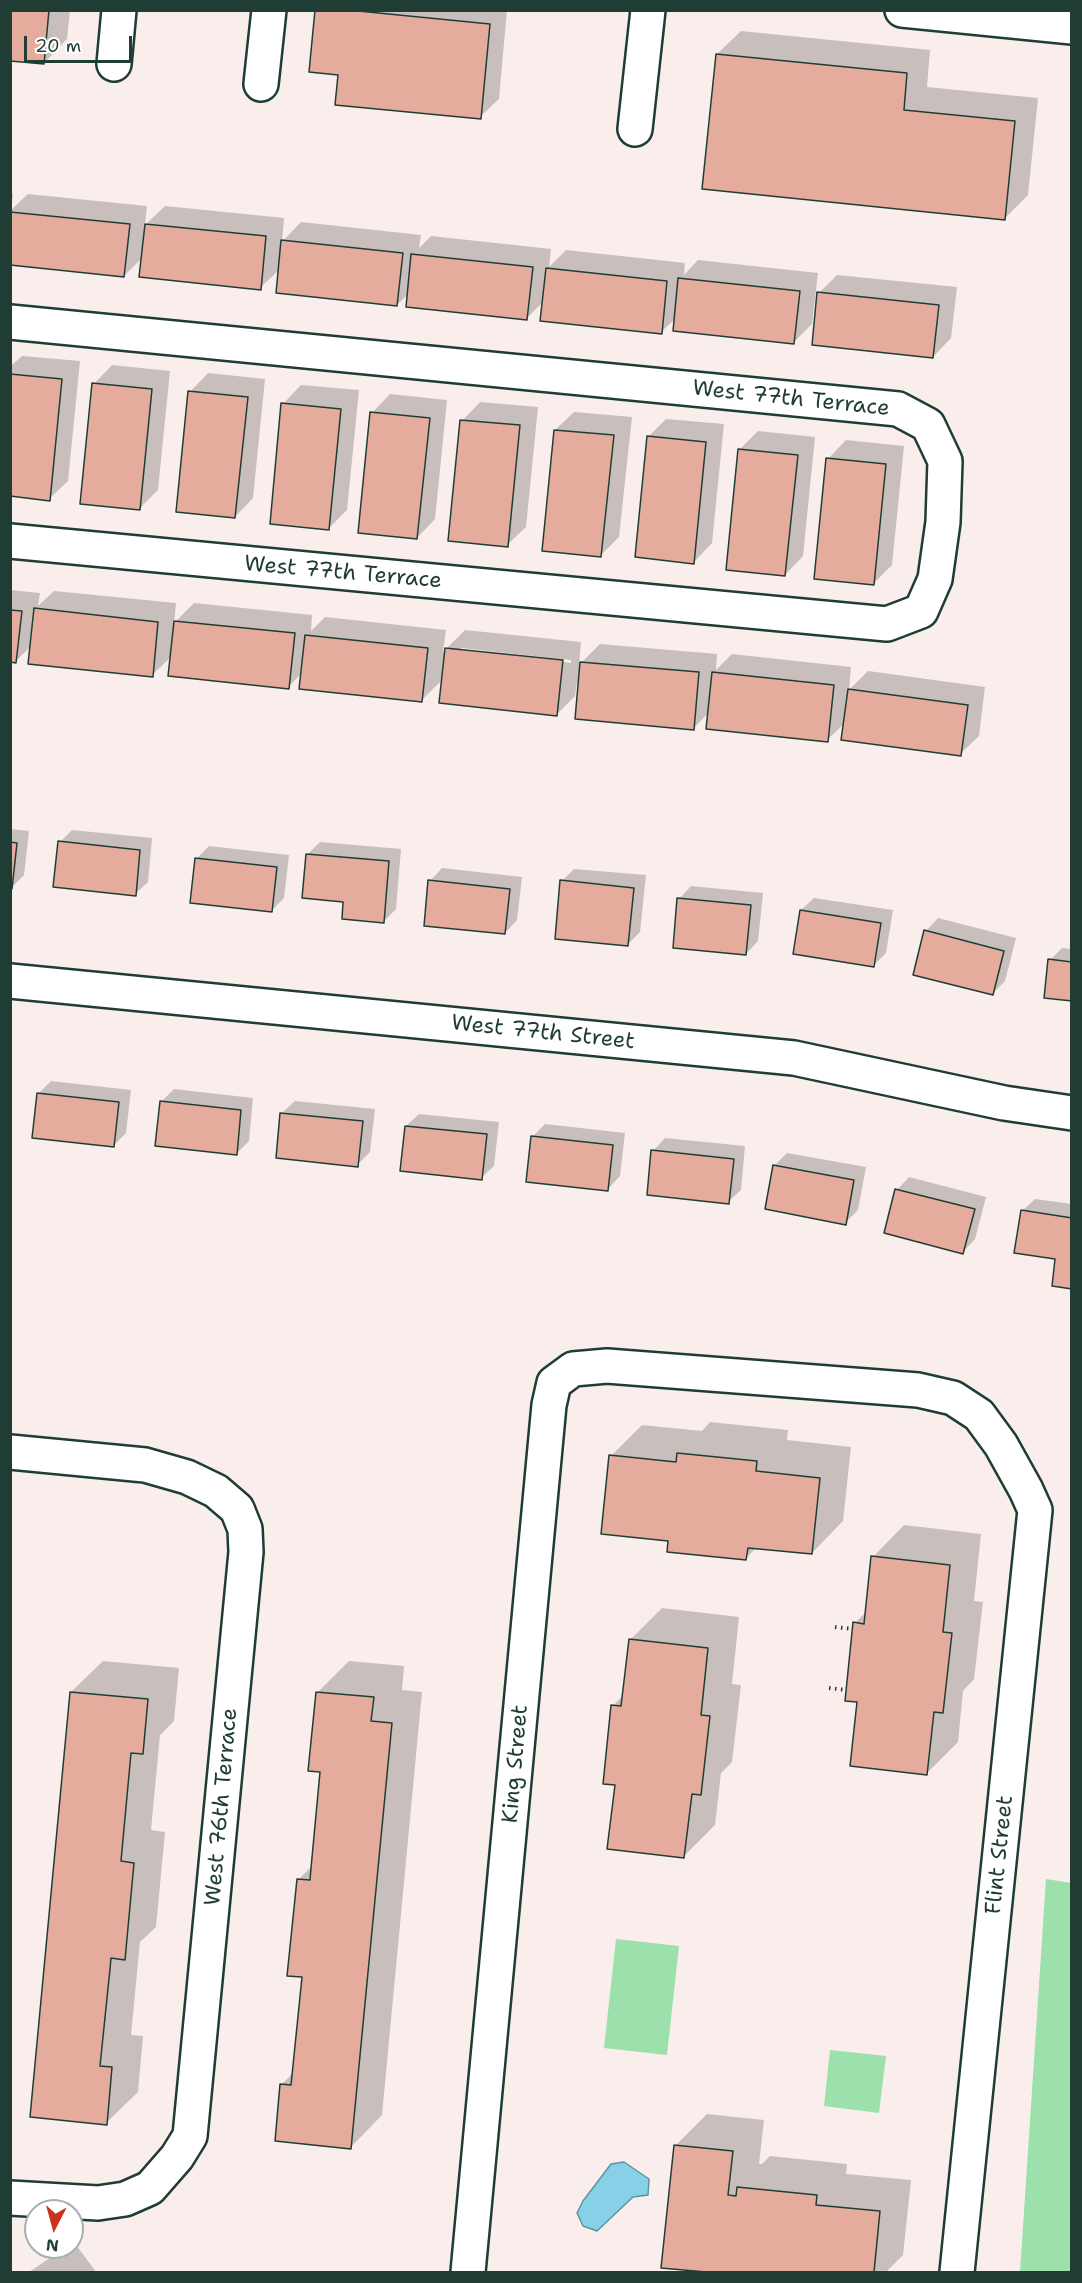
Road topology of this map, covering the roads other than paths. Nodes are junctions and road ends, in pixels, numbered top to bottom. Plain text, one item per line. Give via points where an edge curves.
1 (119, 10) edge
2 (269, 10) edge
3 (648, 10) edge
4 (902, 10) edge
5 (1071, 27) edge
6 (114, 64) dead end
7 (261, 84) dead end
8 (635, 129) dead end
9 (10, 322) edge
10 (10, 541) edge
11 (10, 981) edge
12 (1071, 1113) edge
13 (1001, 1445) joint
14 (10, 1452) edge
15 (10, 2198) edge
16 (468, 2272) edge
17 (957, 2272) edge

1 - 6 street
2 - 7 street
3 - 8 street
4 - 5 street
9 - 10 street, West 77th Terrace via 898,409 928,425 945,460 943,522 935,579 921,611 887,624
11 - 12 street, West 77th Street via 794,1058 1004,1103
13 - 16 street, King Street via 978,1415 952,1398 918,1390 608,1366 573,1369 554,1383
13 - 17 street, Flint Street via 1035,1510
14 - 15 street, West 76th Terrace via 145,1465 187,1477 216,1491 237,1509 245,1529 246,1552 190,2136 150,2188 125,2199 98,2203

